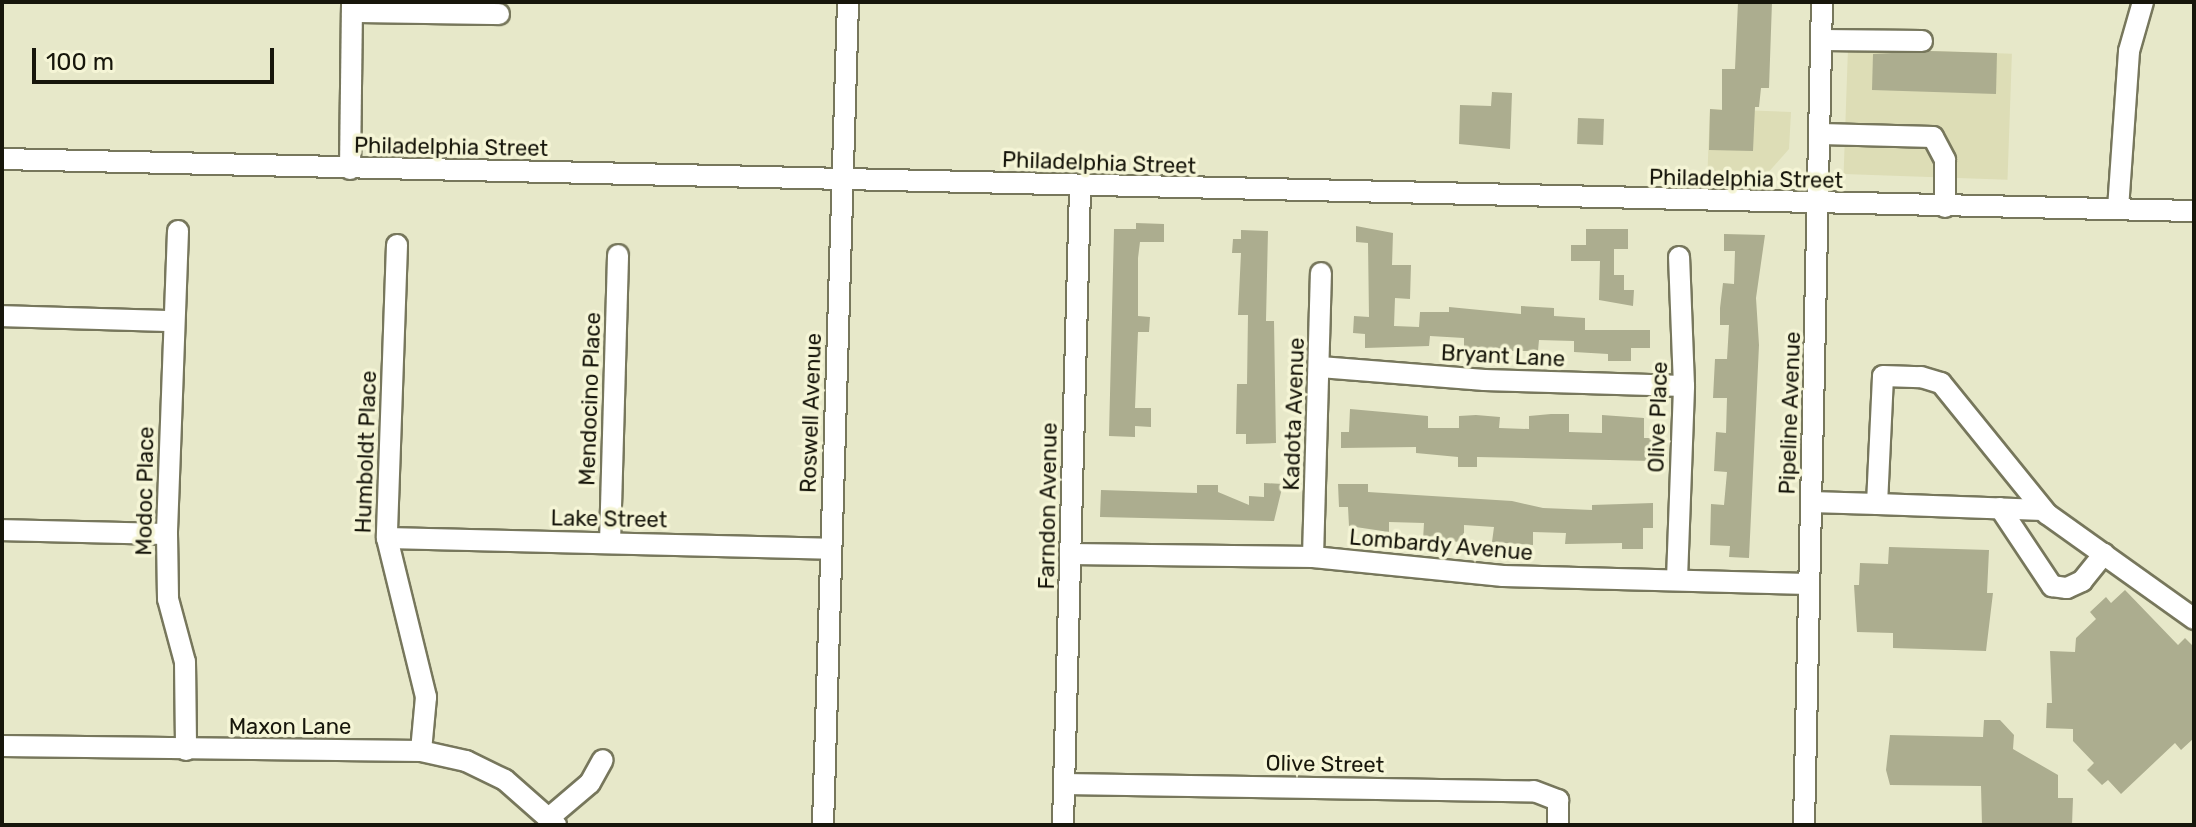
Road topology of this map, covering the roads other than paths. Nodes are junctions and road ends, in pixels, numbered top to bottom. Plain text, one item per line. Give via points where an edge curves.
1 (848, 2) edge
2 (1822, 2) edge
3 (2143, 2) edge
4 (352, 7) edge
5 (499, 14) dead end
6 (1822, 40) junction
7 (1922, 41) dead end
8 (1821, 134) junction
9 (2, 159) edge
10 (350, 169) junction
11 (843, 179) junction
12 (1080, 187) junction
13 (1821, 205) junction
14 (1945, 207) junction
15 (2118, 209) junction
16 (2194, 211) edge
17 (178, 231) dead end
18 (397, 245) dead end
19 (618, 255) dead end
20 (1679, 257) dead end
21 (1321, 273) dead end
22 (2, 316) edge
23 (174, 321) junction
24 (1320, 367) junction
25 (1684, 386) junction
26 (1811, 502) junction
27 (1877, 504) junction
28 (2000, 508) junction
29 (2043, 510) junction
30 (2, 530) edge
31 (167, 534) junction
32 (387, 538) junction
33 (610, 543) junction
34 (830, 549) junction
35 (1070, 554) junction
36 (2104, 554) junction
37 (1313, 557) junction
38 (1677, 579) junction
39 (1808, 584) junction
40 (2194, 619) edge
41 (2, 746) edge
42 (186, 750) junction
43 (421, 751) junction
44 (603, 760) dead end
45 (1064, 784) junction
46 (553, 821) edge
47 (823, 825) edge
48 (1063, 825) edge
49 (1558, 825) edge
50 (1804, 825) edge

1 - 11 street, Roswell Avenue
2 - 6 street, Pipeline Avenue
3 - 15 street via 2129,51
4 - 5 street
4 - 10 street
6 - 7 street
6 - 8 street, Pipeline Avenue
8 - 13 street, Pipeline Avenue
8 - 14 street via 1933,137 1945,160
9 - 10 street, Philadelphia Street
10 - 11 street, Philadelphia Street
11 - 12 street, Philadelphia Street
11 - 34 street, Roswell Avenue
12 - 13 street, Philadelphia Street
12 - 35 street, Farndon Avenue
13 - 14 street, Philadelphia Street
13 - 26 street, Pipeline Avenue
14 - 15 street, Philadelphia Street
15 - 16 street, Philadelphia Street
17 - 23 street, Modoc Place
18 - 32 street, Humboldt Place
19 - 33 street, Mendocino Place
20 - 25 street, Olive Place
21 - 24 street, Kadota Avenue
22 - 23 street
23 - 31 street, Modoc Place
24 - 25 street, Bryant Lane via 1484,380
24 - 37 street, Kadota Avenue
25 - 38 street, Olive Place
26 - 27 street
26 - 39 street, Pipeline Avenue
27 - 28 street
27 - 29 street via 1883,376 1921,377 1941,383
28 - 29 street
28 - 36 street via 2052,586 2067,588 2082,581
29 - 36 street
30 - 31 street
31 - 42 street, Modoc Place via 168,599 185,662
32 - 33 street, Lake Street
32 - 43 street, Humboldt Place via 426,697
33 - 34 street, Lake Street
34 - 47 street, Roswell Avenue
35 - 37 street, Lombardy Avenue
35 - 45 street, Farndon Avenue
36 - 40 street
37 - 38 street, Lombardy Avenue via 1503,576
38 - 39 street, Lombardy Avenue
39 - 50 street, Pipeline Avenue
41 - 42 street, Maxon Lane
42 - 43 street, Maxon Lane
43 - 46 street, Maxon Lane via 466,761 505,780
44 - 46 street via 590,783
45 - 48 street, Farndon Avenue
45 - 49 street, Olive Street via 1534,791 1558,800

